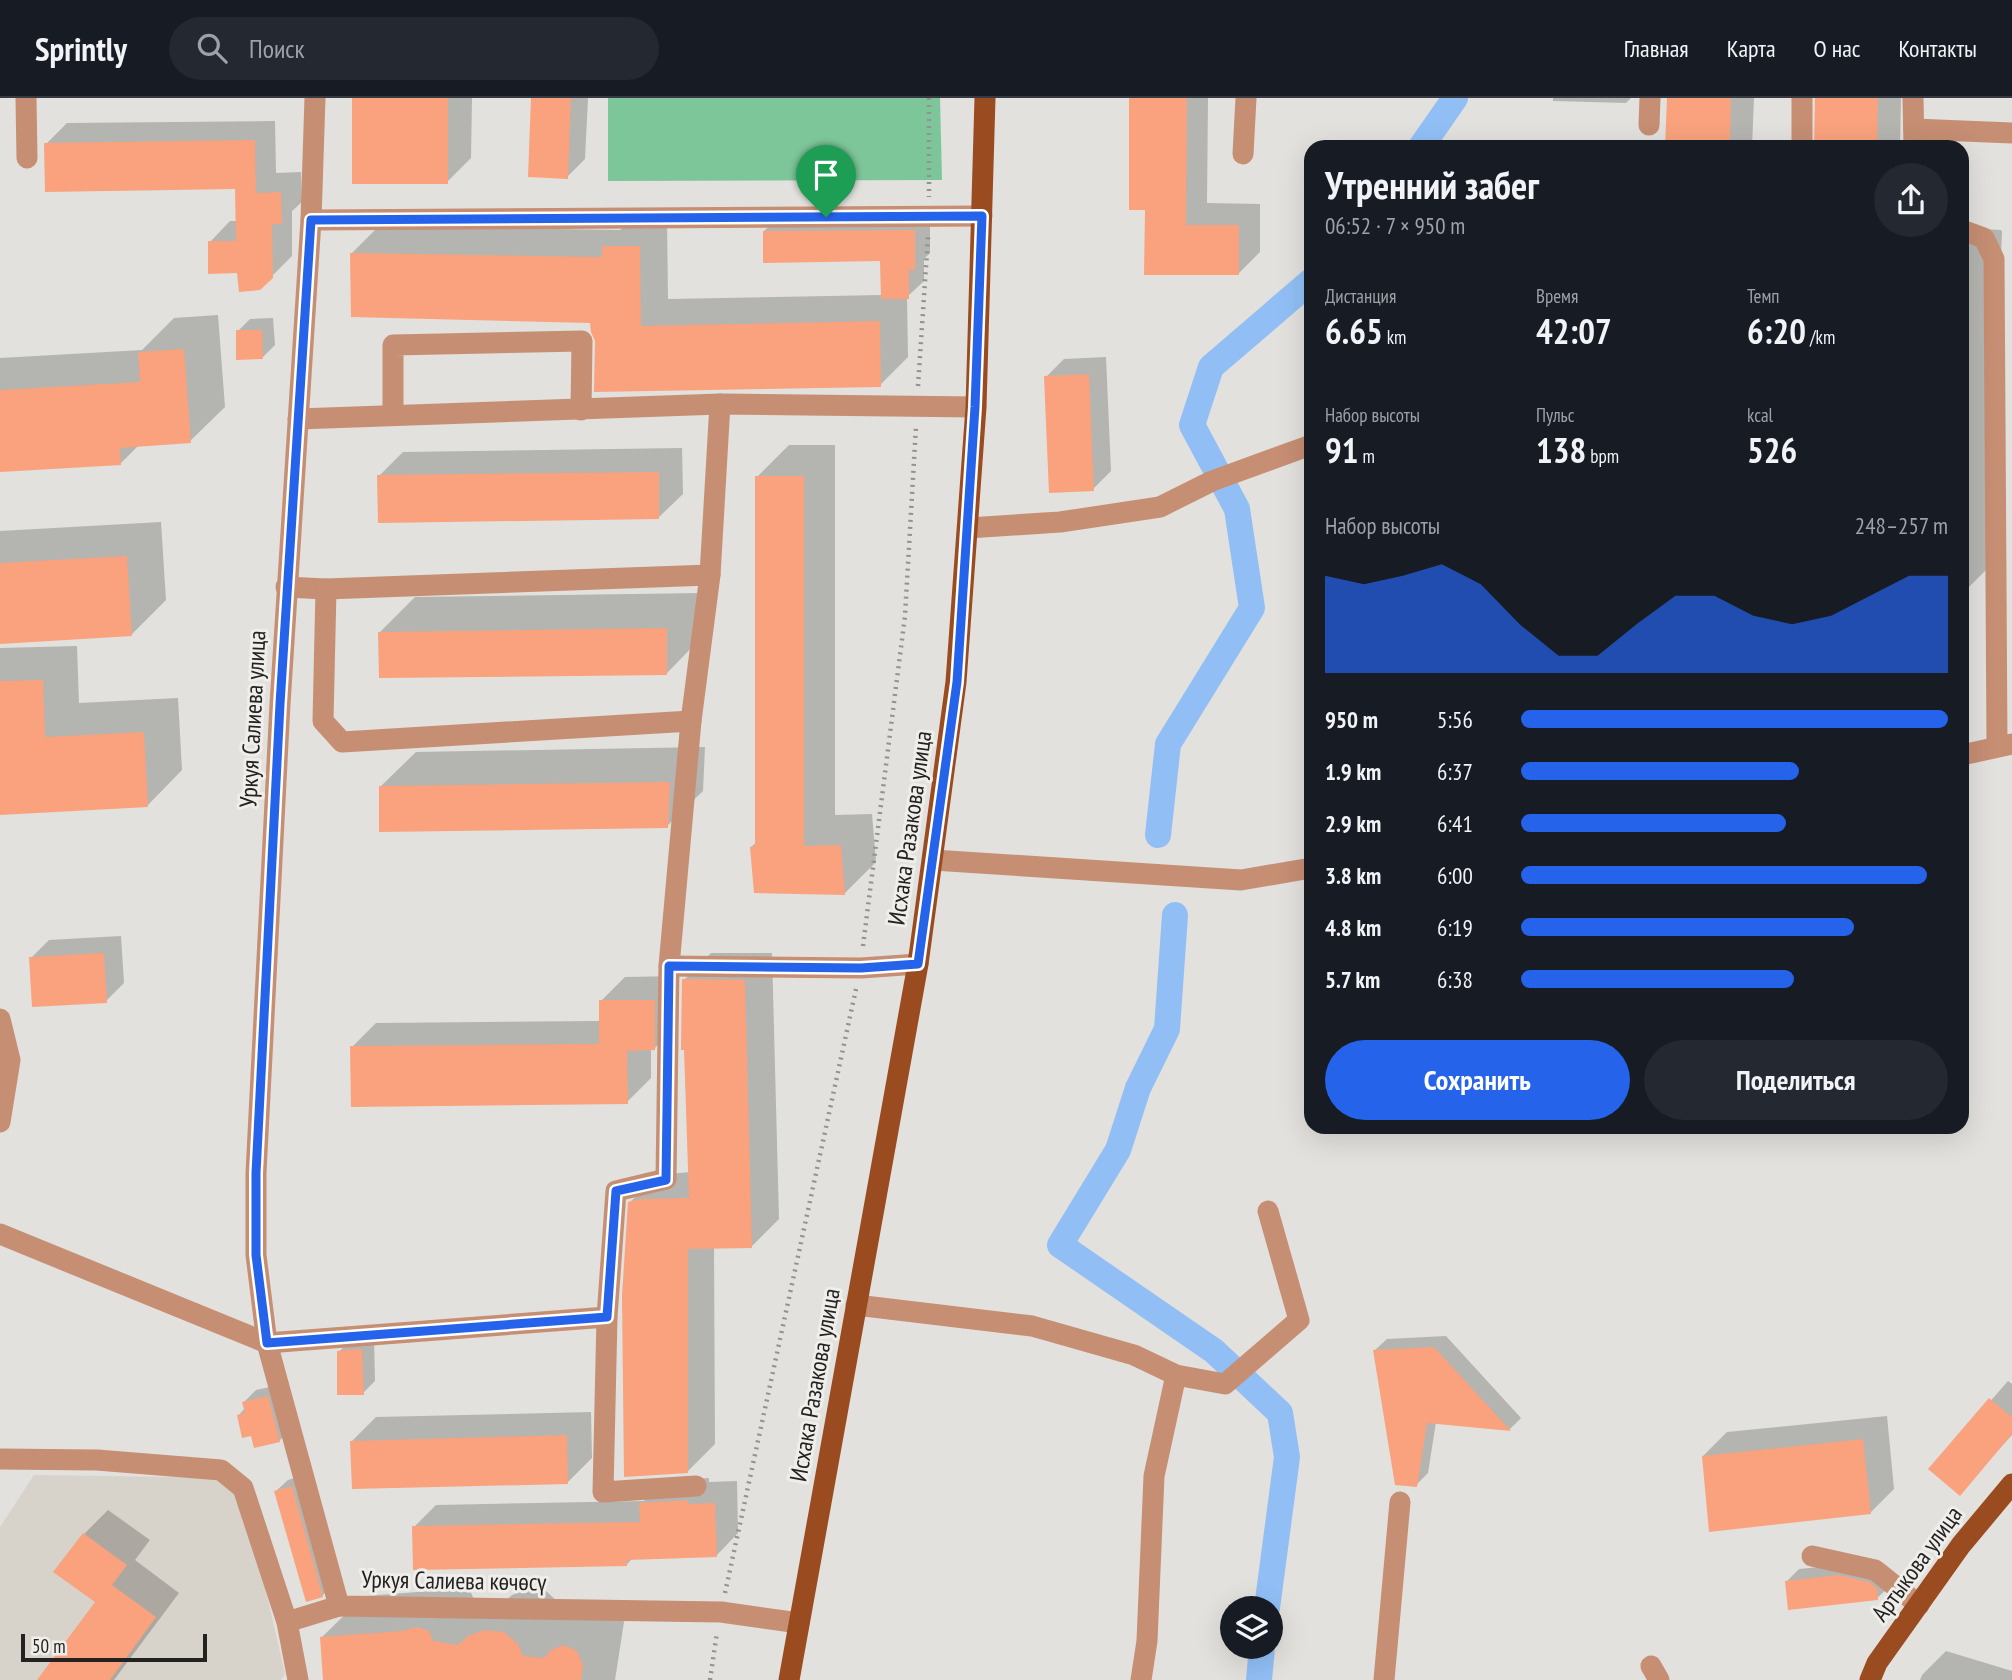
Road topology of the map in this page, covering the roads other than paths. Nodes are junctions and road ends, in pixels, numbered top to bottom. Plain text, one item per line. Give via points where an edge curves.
1 (26, 98) edge
2 (315, 98) edge
3 (985, 98) edge
4 (1247, 98) edge
5 (1650, 98) edge
6 (1802, 98) edge
7 (1913, 98) edge
8 (1648, 125) dead end
9 (2012, 133) edge
10 (1914, 138) edge
11 (1802, 140) dead end
12 (1243, 155) dead end
13 (27, 158) dead end
14 (982, 216) junction
15 (311, 220) junction
16 (1969, 233) edge
17 (720, 404) junction
18 (975, 407) junction
19 (580, 410) junction
20 (393, 415) junction
21 (298, 419) junction
22 (1304, 448) edge
23 (968, 528) junction
24 (710, 575) junction
25 (286, 587) junction
26 (326, 589) junction
27 (691, 721) junction
28 (2004, 745) edge
29 (1969, 753) edge
30 (933, 860) junction
31 (1304, 869) edge
32 (918, 964) junction
33 (669, 966) junction
34 (0, 1019) edge
35 (0, 1122) edge
36 (1268, 1211) dead end
37 (0, 1234) edge
38 (856, 1305) junction
39 (607, 1317) junction
40 (267, 1343) junction
41 (1176, 1375) junction
42 (0, 1459) edge
43 (2012, 1484) edge
44 (696, 1486) dead end
45 (1400, 1502) dead end
46 (1812, 1556) dead end
47 (1919, 1605) junction
48 (339, 1606) junction
49 (287, 1622) junction
50 (799, 1623) junction
51 (298, 1680) edge
52 (789, 1680) edge
53 (1140, 1680) edge
54 (1384, 1680) edge
55 (1870, 1680) edge

1 - 13 street
2 - 15 street, Уркуя Салиева улица
3 - 14 main road, Исхака Разакова улица
4 - 12 street
5 - 8 street
6 - 11 street
7 - 10 street
9 - 10 street
14 - 15 street
14 - 18 main road, Исхака Разакова улица
15 - 21 street, Уркуя Салиева улица
16 - 28 street via 1984,238 1994,259
17 - 18 street
17 - 19 street
17 - 24 street
18 - 23 main road, Исхака Разакова улица
19 - 20 street
19 - 20 street via 582,341 393,345
20 - 21 street
21 - 25 street, Уркуя Салиева улица
22 - 23 street via 1212,481 1160,507 1060,522
23 - 30 main road, Исхака Разакова улица via 957,682
24 - 26 street
24 - 27 street
25 - 26 street
25 - 40 street, Уркуя Салиева улица via 256,1173 256,1255
26 - 27 street via 323,721 342,742
27 - 33 street
28 - 29 street
30 - 31 street via 1241,880
30 - 32 main road, Исхака Разакова улица
32 - 33 street via 861,968
32 - 38 main road, Исхака Разакова улица
33 - 39 street via 666,1180 616,1191
34 - 35 street via 9,1060
36 - 41 street via 1299,1320 1225,1384
37 - 40 street
38 - 41 street via 1032,1326 1134,1355
38 - 50 main road, Исхака Разакова улица
39 - 40 street
39 - 44 street via 603,1492
40 - 48 street, Уркуя Салиева көчөсү
41 - 53 street via 1154,1476 1147,1641
42 - 49 street via 97,1460 221,1470 243,1488
43 - 47 main road, Артыкова улица
45 - 54 street
46 - 47 street via 1875,1570
47 - 55 main road, Артыкова улица
48 - 49 street
48 - 50 street, Уркуя Салиева көчөсү via 721,1612
49 - 51 street
50 - 52 main road, Исхака Разакова улица

